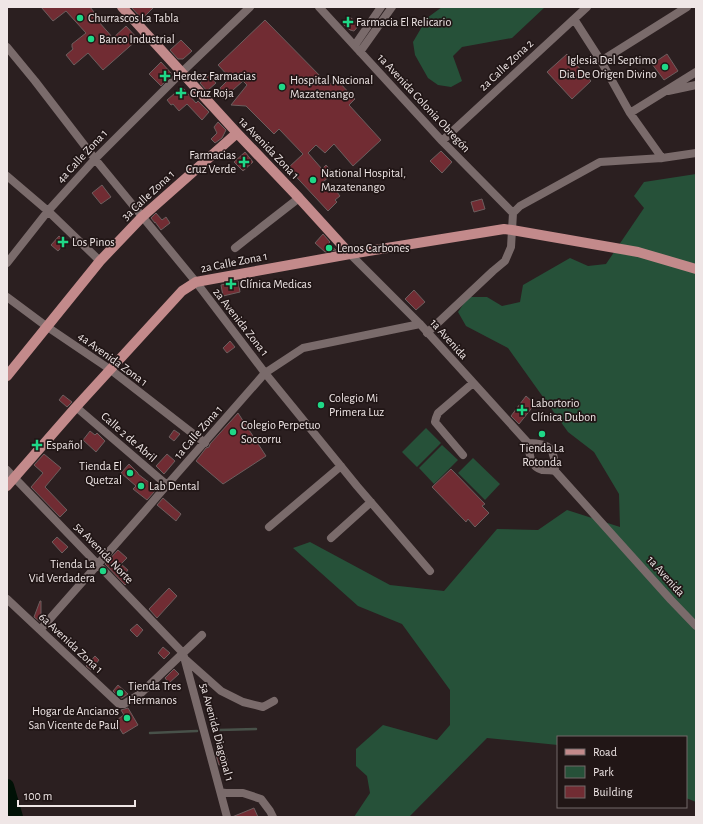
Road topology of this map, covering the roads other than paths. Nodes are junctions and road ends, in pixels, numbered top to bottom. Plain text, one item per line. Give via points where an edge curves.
1 (122, 7) edge
2 (250, 7) edge
3 (319, 7) edge
4 (381, 7) edge
5 (392, 7) edge
6 (588, 7) edge
7 (687, 7) edge
8 (574, 19) junction
9 (7, 47) edge
10 (358, 48) junction
11 (601, 61) junction
12 (182, 72) junction
13 (696, 72) edge
14 (696, 85) edge
15 (662, 93) junction
16 (630, 113) junction
17 (237, 133) junction
18 (442, 141) junction
19 (696, 153) edge
20 (662, 158) junction
21 (95, 159) junction
22 (7, 176) edge
23 (299, 198) junction
24 (48, 211) junction
25 (513, 213) junction
26 (142, 217) junction
27 (508, 229) junction
28 (235, 248) dead end
29 (350, 254) junction
30 (100, 261) junction
31 (7, 263) edge
32 (696, 269) edge
33 (196, 282) junction
34 (7, 297) edge
35 (420, 324) junction
36 (46, 326) junction
37 (427, 332) junction
38 (111, 370) junction
39 (265, 373) junction
40 (7, 376) edge
41 (474, 384) junction
42 (76, 407) junction
43 (205, 443) junction
44 (528, 445) junction
45 (463, 455) dead end
46 (341, 466) junction
47 (7, 470) edge
48 (555, 471) junction
49 (15, 478) junction
50 (167, 485) junction
51 (7, 486) edge
52 (372, 502) junction
53 (269, 527) dead end
54 (331, 538) dead end
55 (98, 564) junction
56 (430, 571) dead end
57 (7, 599) edge
58 (696, 626) edge
59 (40, 630) junction
60 (202, 635) dead end
61 (184, 655) junction
62 (274, 701) dead end
63 (221, 792) junction
64 (227, 817) edge
65 (273, 817) edge

1 - 12 main road, 1a Avenida Zona 1
2 - 12 street, 4a Calle Zona 1
3 - 10 street, 1a Avenida Colonia Obregón
4 - 10 street
5 - 10 street
6 - 8 street, 2a Calle Zona 2
7 - 11 street
8 - 11 street
8 - 18 street, 2a Calle Zona 2
9 - 21 street, 2a Avenida Zona 1
10 - 18 street, 1a Avenida Colonia Obregón
11 - 16 street
12 - 17 main road, 1a Avenida Zona 1
12 - 21 street, 4a Calle Zona 1
13 - 15 street
14 - 15 street
15 - 16 street
16 - 20 street
17 - 23 main road, 1a Avenida Zona 1
17 - 26 main road, 3a Calle Zona 1
18 - 25 street, 1a Avenida Colonia Obregón
19 - 20 street
20 - 25 street via 600,162 520,206
21 - 24 street, 4a Calle Zona 1
21 - 26 street, 2a Avenida Zona 1
22 - 24 street
23 - 28 street
23 - 29 main road, 1a Avenida Zona 1
24 - 30 street
24 - 31 street, 4a Calle Zona 1
25 - 27 street
26 - 30 main road, 3a Calle Zona 1
26 - 33 street, 2a Avenida Zona 1
27 - 29 main road, 2a Calle Zona 1
27 - 32 main road, 2a Calle Zona 1 via 638,252
27 - 37 street via 511,247 505,261
29 - 33 main road, 2a Calle Zona 1
29 - 35 street, 1a Avenida
30 - 36 main road, 3a Calle Zona 1
33 - 38 main road, 2a Calle Zona 1 via 182,291
33 - 39 street, 2a Avenida Zona 1
34 - 36 street, 4a Avenida Zona 1
35 - 37 street, 1a Avenida
35 - 39 street, 1a Calle Zona 1 via 303,348
36 - 38 street, 4a Avenida Zona 1
36 - 40 main road, 3a Calle Zona 1
37 - 41 street, 1a Avenida
38 - 42 main road, 2a Calle Zona 1
38 - 43 street, 4a Avenida Zona 1
39 - 43 street, 1a Calle Zona 1
39 - 46 street, 2a Avenida Zona 1
41 - 44 street, 1a Avenida
41 - 45 street via 438,413 435,422
42 - 49 main road, 2a Calle Zona 1
42 - 50 street, Calle 2 de Abril
43 - 50 street, 1a Calle Zona 1
44 - 48 street, 1a Avenida via 530,459 535,466
44 - 48 street via 548,446 555,458
46 - 52 street, 2a Avenida Zona 1
46 - 53 street
47 - 49 street, 5a Avenida Norte
48 - 58 street, 1a Avenida
49 - 51 main road, 2a Calle Zona 1
49 - 55 street, 5a Avenida Norte
50 - 55 street, 1a Calle Zona 1
52 - 54 street
52 - 56 street, 2a Avenida Zona 1
55 - 59 street, 1a Calle Zona 1
55 - 61 street, 5a Avenida Norte
57 - 59 street, 6a Avenida Zona 1
59 - 61 street, 6a Avenida Zona 1 via 119,704 124,704 140,694
60 - 61 street
61 - 62 street, 5a Avenida Norte via 221,691 243,702 263,707
61 - 63 street, 5a Avenida Diagonal 1
63 - 64 street, 5a Avenida Diagonal 1
63 - 65 street via 243,793 261,799

